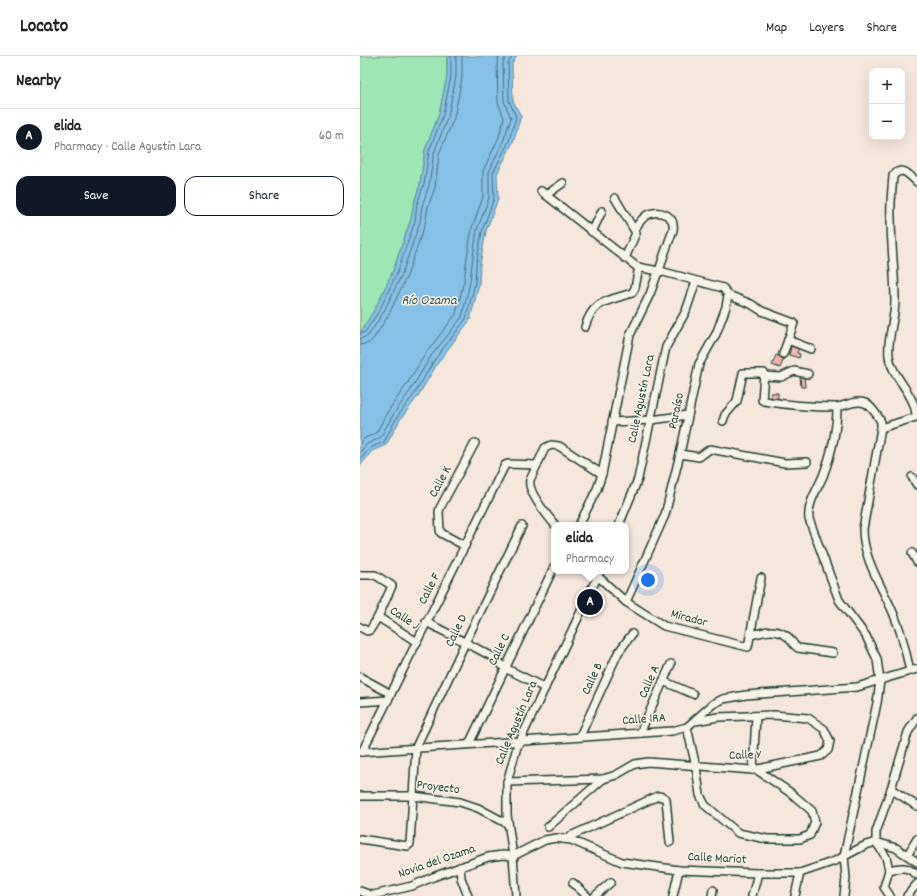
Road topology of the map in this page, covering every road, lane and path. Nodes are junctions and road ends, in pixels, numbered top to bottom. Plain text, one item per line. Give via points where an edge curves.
1 (917, 182) edge
2 (563, 183) dead end
3 (615, 198) dead end
4 (602, 211) dead end
5 (635, 229) junction
6 (592, 232) junction
7 (625, 258) junction
8 (639, 268) junction
9 (660, 271) junction
10 (696, 281) junction
11 (728, 295) junction
12 (585, 327) dead end
13 (788, 340) junction
14 (811, 349) dead end
15 (783, 354) dead end
16 (808, 374) dead end
17 (764, 376) junction
18 (837, 407) junction
19 (688, 415) junction
20 (917, 417) edge
21 (651, 420) junction
22 (723, 421) dead end
23 (612, 422) junction
24 (880, 428) junction
25 (475, 443) dead end
26 (680, 454) junction
27 (807, 462) dead end
28 (537, 465) junction
29 (602, 474) junction
30 (912, 477) dead end
31 (917, 485) edge
32 (553, 522) edge
33 (580, 522) edge
34 (621, 522) edge
35 (522, 526) dead end
36 (465, 546) junction
37 (912, 553) dead end
38 (917, 562) edge
39 (551, 573) edge
40 (599, 574) edge
41 (360, 575) edge
42 (761, 578) dead end
43 (626, 602) junction
44 (378, 617) junction
45 (426, 622) junction
46 (360, 627) edge
47 (632, 634) dead end
48 (751, 635) junction
49 (417, 642) junction
50 (465, 643) junction
51 (833, 653) dead end
52 (671, 664) dead end
53 (505, 668) junction
54 (913, 670) edge
55 (360, 677) edge
56 (663, 681) junction
57 (880, 681) junction
58 (545, 688) junction
59 (693, 694) dead end
60 (389, 697) junction
61 (360, 702) edge
62 (756, 716) junction
63 (917, 718) edge
64 (694, 721) junction
65 (687, 727) junction
66 (640, 733) junction
67 (580, 736) junction
68 (521, 740) junction
69 (469, 744) junction
70 (416, 747) junction
71 (361, 752) edge
72 (696, 767) junction
73 (755, 770) junction
74 (603, 779) junction
75 (506, 782) junction
76 (891, 789) junction
77 (360, 796) edge
78 (412, 796) junction
79 (917, 806) edge
80 (508, 824) junction
81 (548, 827) dead end
82 (360, 839) edge
83 (564, 839) junction
84 (917, 839) edge
85 (670, 842) dead end
86 (876, 842) junction
87 (908, 854) junction
88 (513, 856) junction
89 (844, 856) junction
90 (917, 862) edge
91 (460, 867) junction
92 (679, 870) junction
93 (889, 870) junction
94 (758, 873) junction
95 (800, 873) junction
96 (917, 875) edge
97 (611, 882) dead end
98 (573, 883) dead end
99 (917, 884) edge
100 (360, 891) edge
101 (370, 896) edge
102 (468, 896) edge
103 (516, 896) edge
104 (587, 896) edge
105 (595, 896) edge
106 (673, 896) edge
107 (752, 896) edge
108 (795, 896) edge
109 (844, 896) edge
110 (890, 896) edge
111 (907, 896) edge

1 - 20 street via 900,170 893,176 891,219 895,302 889,342 889,357 894,371 911,400
2 - 6 street via 544,193
3 - 5 street
4 - 6 street
5 - 7 street via 636,236
5 - 9 street via 643,219 656,212 672,219 674,226
6 - 7 street
7 - 8 street
8 - 9 street
8 - 12 street via 632,293 598,304 590,313
9 - 10 street
9 - 23 street via 630,335
10 - 11 street via 721,287
10 - 21 street, Calle Agustín Lara via 686,311 666,347
11 - 13 street via 793,322
11 - 19 street, Paraíso via 721,325 699,362
13 - 14 street
13 - 15 street
16 - 17 street via 794,371 781,377
17 - 18 street via 764,401 794,406
17 - 22 street via 763,372 743,374 737,401
18 - 24 street via 854,402 867,404 881,422
18 - 57 street via 837,420 829,457 809,508 809,519 839,600 874,651
19 - 21 street
19 - 26 street, Paraíso
20 - 24 street
21 - 23 street
21 - 34 street, Calle Agustín Lara via 636,486
23 - 29 street
24 - 54 street via 863,536 868,560 896,619
25 - 36 street, Calle K via 439,512 441,533
26 - 27 street via 699,457 710,449 785,464
26 - 43 street, Paraíso via 663,522
28 - 29 street via 545,448 551,445 559,446
28 - 32 street via 529,487
28 - 36 street, Calle F via 505,465
29 - 33 street
30 - 31 street
35 - 50 street, Calle D
36 - 45 street, Calle F
37 - 38 street
39 - 53 street, Calle C
40 - 43 street, Mirador
40 - 58 street, Calle Agustín Lara
41 - 44 street via 375,575 392,586
42 - 48 street
43 - 48 street, Mirador via 667,627 748,647
44 - 46 street via 369,631
44 - 49 street, Calle J
45 - 49 street, Calle F
45 - 50 street
47 - 67 street, Calle B via 618,653
48 - 51 street via 769,630 787,636 798,648
49 - 60 street, Calle F
50 - 53 street via 495,658
50 - 70 street, Calle D
52 - 56 street, Calle A
53 - 58 street
53 - 69 street, Calle C
54 - 57 street, Calle 1RA
55 - 60 street
56 - 59 street
56 - 66 street, Calle A
57 - 64 street, Calle 1RA via 857,687 723,699 712,704
57 - 89 street via 878,702
58 - 68 street, Calle Agustín Lara
60 - 61 street
60 - 71 street, Calle F
62 - 64 street, Calle Y via 718,717
62 - 73 street
62 - 73 street, Calle Y via 808,718 824,729 830,741 828,750 821,756
63 - 76 street via 908,732
64 - 65 street, Calle 1RA
65 - 66 street, Calle 1RA via 672,731
65 - 72 street
66 - 67 street, Calle 1RA
67 - 68 street, Calle 1RA
68 - 69 street, Calle 1RA
68 - 75 street, Calle Agustín Lara
69 - 70 street, Calle 1RA
70 - 71 street, Calle 1RA
70 - 78 street
72 - 73 street, Calle Y
72 - 73 street via 700,795 705,805 738,833 767,840 800,839 810,835 815,822 812,811 791,793
72 - 74 street, Calle Y via 648,762 635,764
74 - 75 street, Calle Y
74 - 81 street
75 - 80 street, Calle Agustín Lara
76 - 79 street
76 - 86 street via 877,829
77 - 78 street, Proyecto
78 - 80 street, Proyecto via 460,802 478,808
78 - 82 street via 408,846
80 - 88 street, Calle Agustín Lara
83 - 85 street via 658,796 666,799
83 - 88 street, Calle Mariot via 545,840
83 - 92 street, Calle Mariot via 572,840 622,862
84 - 87 street
86 - 87 street
86 - 89 street, Calle Mariot
86 - 93 street via 886,857
87 - 90 street
88 - 91 street, Novia del Ozama via 503,854 488,857
88 - 103 street, Calle Agustín Lara
89 - 95 street, Calle Mariot
89 - 109 street
91 - 101 street, Novia del Ozama via 412,886
91 - 102 street
92 - 94 street, Calle Mariot
92 - 106 street
93 - 96 street via 905,867
93 - 110 street via 884,887
94 - 95 street, Calle Mariot
94 - 107 street
95 - 108 street
97 - 105 street
98 - 104 street
99 - 111 street
100 - 101 street

